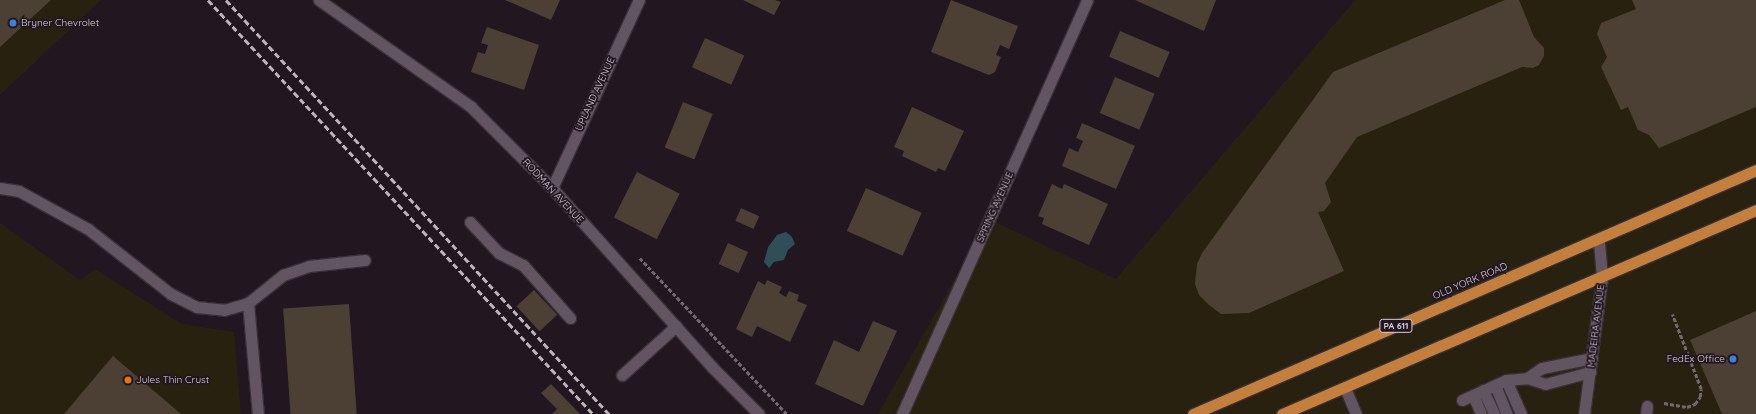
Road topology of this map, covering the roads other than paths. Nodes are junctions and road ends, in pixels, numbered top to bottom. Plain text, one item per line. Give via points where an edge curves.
1 (319, 0) edge
2 (638, 0) edge
3 (1087, 0) edge
4 (1756, 170) edge
5 (0, 188) edge
6 (552, 188) junction
7 (1756, 210) edge
8 (470, 222) dead end
9 (1599, 239) junction
10 (366, 260) dead end
11 (1602, 276) junction
12 (248, 302) junction
13 (570, 318) dead end
14 (676, 326) junction
15 (1592, 358) junction
16 (1590, 372) junction
17 (622, 375) dead end
18 (1526, 378) junction
19 (1506, 380) junction
20 (1495, 386) junction
21 (1345, 388) junction
22 (1483, 390) junction
23 (258, 414) edge
24 (759, 414) edge
25 (902, 414) edge
26 (1193, 414) edge
27 (1282, 414) edge
28 (1356, 414) edge
29 (1481, 414) edge
30 (1494, 414) edge
31 (1507, 414) edge
32 (1521, 414) edge
33 (1584, 414) edge

1 - 6 street, RODMAN AVENUE via 471,107
2 - 6 street, UPLAND AVENUE
3 - 25 street, SPRING AVENUE
4 - 9 highway, OLD YORK ROAD / PA 611
5 - 12 street via 19,191 88,229 171,294 197,307 224,310
6 - 14 street, RODMAN AVENUE
7 - 11 highway
8 - 13 street via 499,253 523,266
9 - 11 street, MADEIRA AVENUE
9 - 26 highway, OLD YORK ROAD / PA 611
10 - 12 street via 310,266 283,276
11 - 15 street, MADEIRA AVENUE
11 - 21 highway
12 - 23 street
14 - 17 street
14 - 24 street, RODMAN AVENUE
15 - 16 street, MADEIRA AVENUE
15 - 18 street via 1542,368
16 - 18 street via 1545,384
16 - 33 street, MADEIRA AVENUE
18 - 19 street
19 - 20 street
19 - 32 street
20 - 22 street
20 - 31 street
21 - 27 highway
21 - 28 street
22 - 29 street via 1467,397
22 - 30 street

